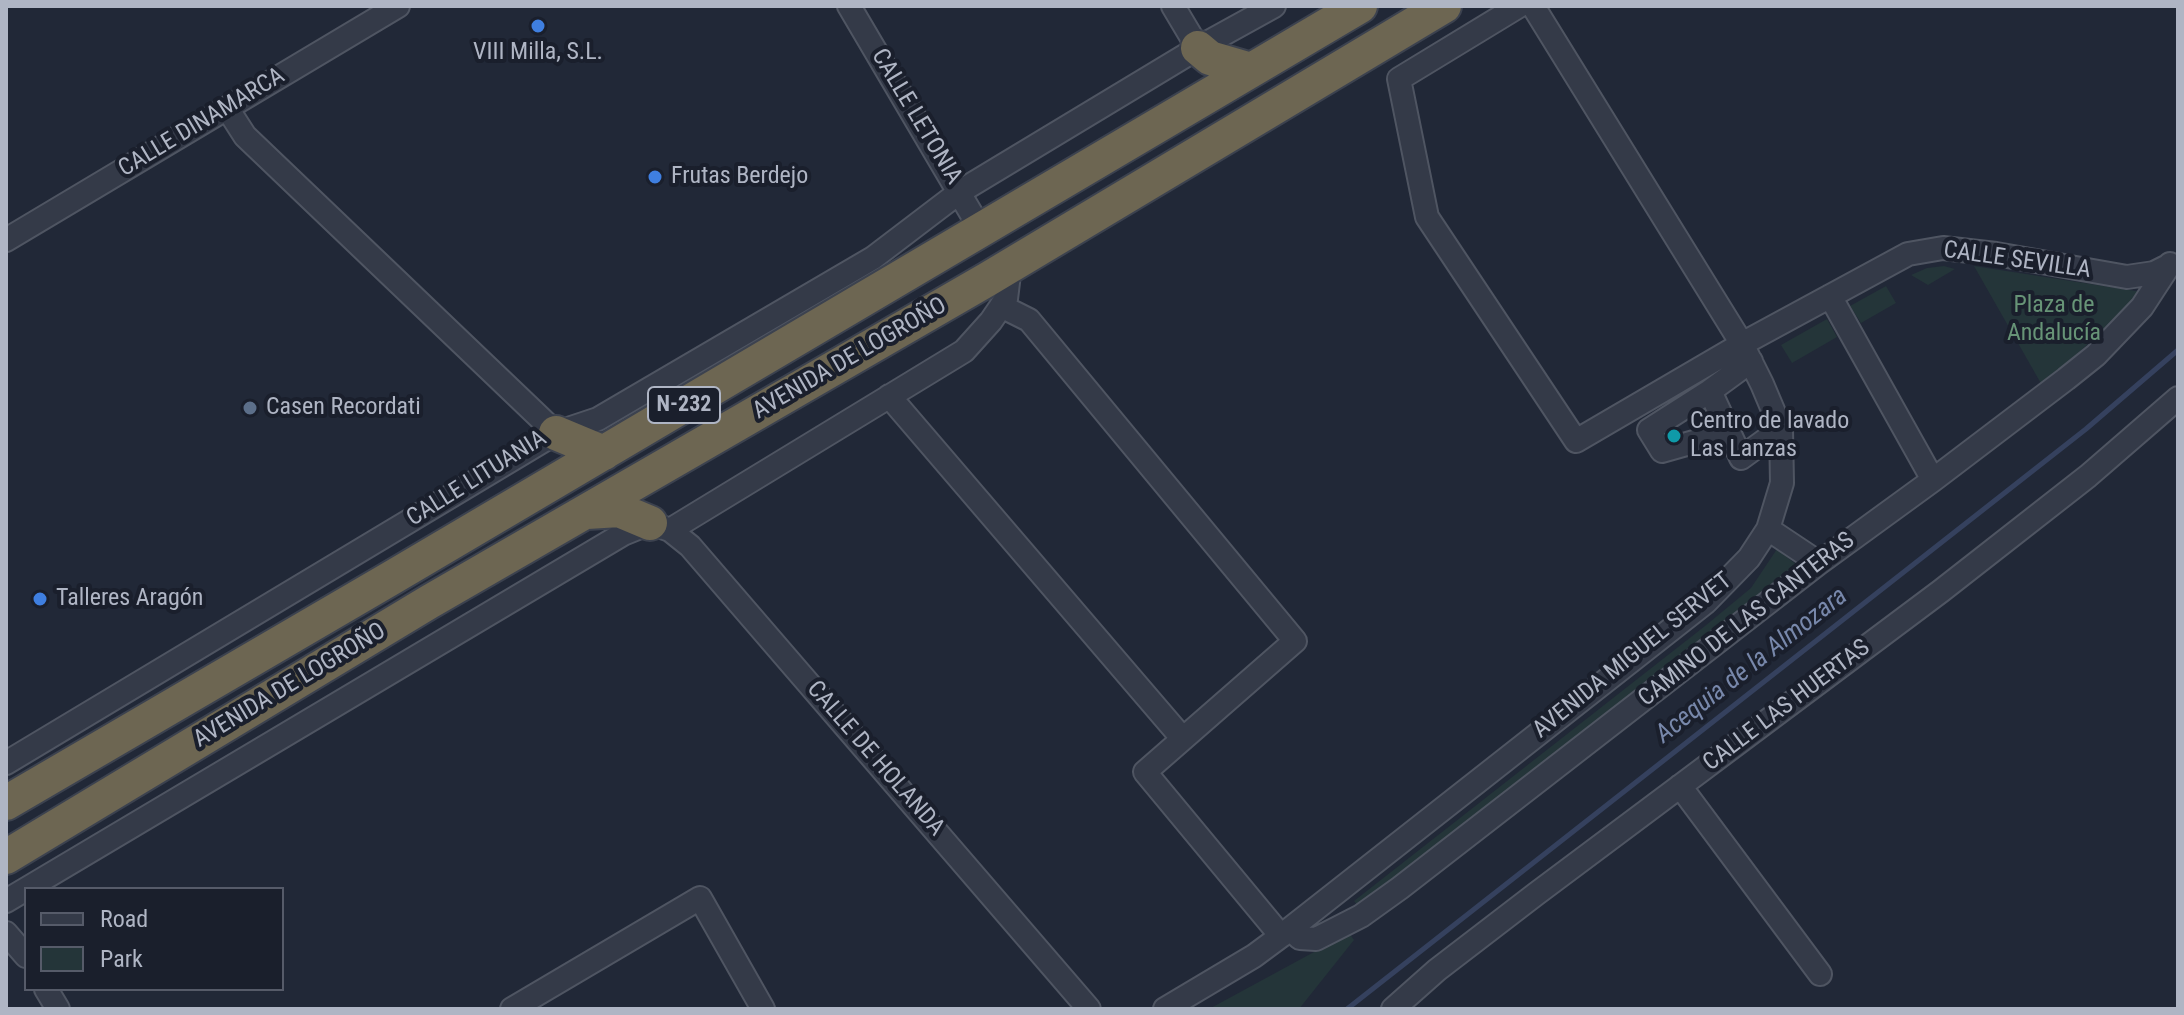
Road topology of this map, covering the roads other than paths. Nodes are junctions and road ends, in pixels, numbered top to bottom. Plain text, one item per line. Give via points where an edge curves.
1 (398, 6) edge
2 (849, 6) edge
3 (1173, 6) edge
4 (1274, 6) edge
5 (1360, 6) edge
6 (1444, 6) edge
7 (1519, 6) edge
8 (1533, 6) edge
9 (1198, 48) junction
10 (1251, 70) junction
11 (1192, 104) junction
12 (227, 108) junction
13 (961, 191) junction
14 (981, 230) junction
15 (6, 240) edge
16 (2173, 262) edge
17 (1010, 266) junction
18 (1830, 296) junction
19 (1001, 306) junction
20 (799, 319) junction
21 (1746, 353) junction
22 (1710, 391) junction
23 (889, 396) junction
24 (2178, 398) edge
25 (1781, 429) junction
26 (1729, 432) junction
27 (556, 433) junction
28 (604, 453) junction
29 (571, 472) junction
30 (1933, 480) junction
31 (586, 512) junction
32 (660, 526) junction
33 (1768, 529) junction
34 (1819, 563) junction
35 (1183, 739) junction
36 (6, 763) edge
37 (1680, 786) junction
38 (6, 803) edge
39 (6, 857) edge
40 (30, 887) edge
41 (24, 890) edge
42 (6, 901) edge
43 (6, 933) edge
44 (1286, 933) junction
45 (24, 954) edge
46 (1820, 974) dead end
47 (47, 991) edge
48 (58, 1009) edge
49 (512, 1009) edge
50 (763, 1009) edge
51 (1089, 1009) edge
52 (1165, 1009) edge
53 (1393, 1009) edge

1 - 12 street, CALLE DINAMARCA
2 - 13 street, CALLE LETONIA
3 - 9 street
4 - 9 street
5 - 10 highway, AVENIDA DE LOGROÑO / N-232
6 - 17 highway, AVENIDA DE LOGROÑO / N-232
7 - 21 street via 1399,79 1427,217 1576,441
8 - 21 street, AVENIDA MIGUEL SERVET
9 - 10 highway via 1210,58
9 - 11 highway
9 - 13 street
10 - 11 highway, AVENIDA DE LOGROÑO / N-232
11 - 14 highway, AVENIDA DE LOGROÑO / N-232
12 - 15 street, CALLE DINAMARCA
12 - 27 street, CALLE LITUANIA via 245,136
13 - 14 street, CALLE LETONIA
13 - 20 street
14 - 20 highway, AVENIDA DE LOGROÑO / N-232
16 - 18 street, CALLE SEVILLA via 2154,273 2127,277 1943,248 1908,254
16 - 30 street, CAMINO DE LAS CANTERAS via 2142,307 2096,355
17 - 19 street
17 - 31 highway, AVENIDA DE LOGROÑO / N-232
18 - 21 street, CALLE SEVILLA
18 - 30 street
19 - 23 street via 964,351
19 - 35 street via 1029,320 1295,641
20 - 27 street via 598,419
20 - 28 highway, AVENIDA DE LOGROÑO / N-232
21 - 22 street
21 - 25 street, AVENIDA MIGUEL SERVET
22 - 26 street
22 - 26 street via 1649,430 1662,451
23 - 32 street
23 - 35 street
24 - 37 street, CALLE LAS HUERTAS via 1990,553
25 - 26 street via 1741,458
25 - 33 street, AVENIDA MIGUEL SERVET via 1782,483
27 - 28 highway
27 - 29 highway
27 - 36 street, CALLE LITUANIA
28 - 29 highway, AVENIDA DE LOGROÑO / N-232
29 - 38 highway, AVENIDA DE LOGROÑO / N-232
30 - 34 street, CAMINO DE LAS CANTERAS
31 - 32 highway via 619,510
31 - 39 highway, AVENIDA DE LOGROÑO / N-232
32 - 40 street via 623,534
32 - 51 street, CALLE DE HOLANDA via 697,554
33 - 34 street
33 - 44 street, AVENIDA MIGUEL SERVET via 1749,558 1706,602
34 - 44 street, CAMINO DE LAS CANTERAS via 1361,916 1316,939
35 - 44 street via 1145,772
37 - 46 street
37 - 53 street, CALLE LAS HUERTAS
41 - 42 street
43 - 45 street
44 - 52 street, AVENIDA MIGUEL SERVET
47 - 48 street
49 - 50 street via 700,898

